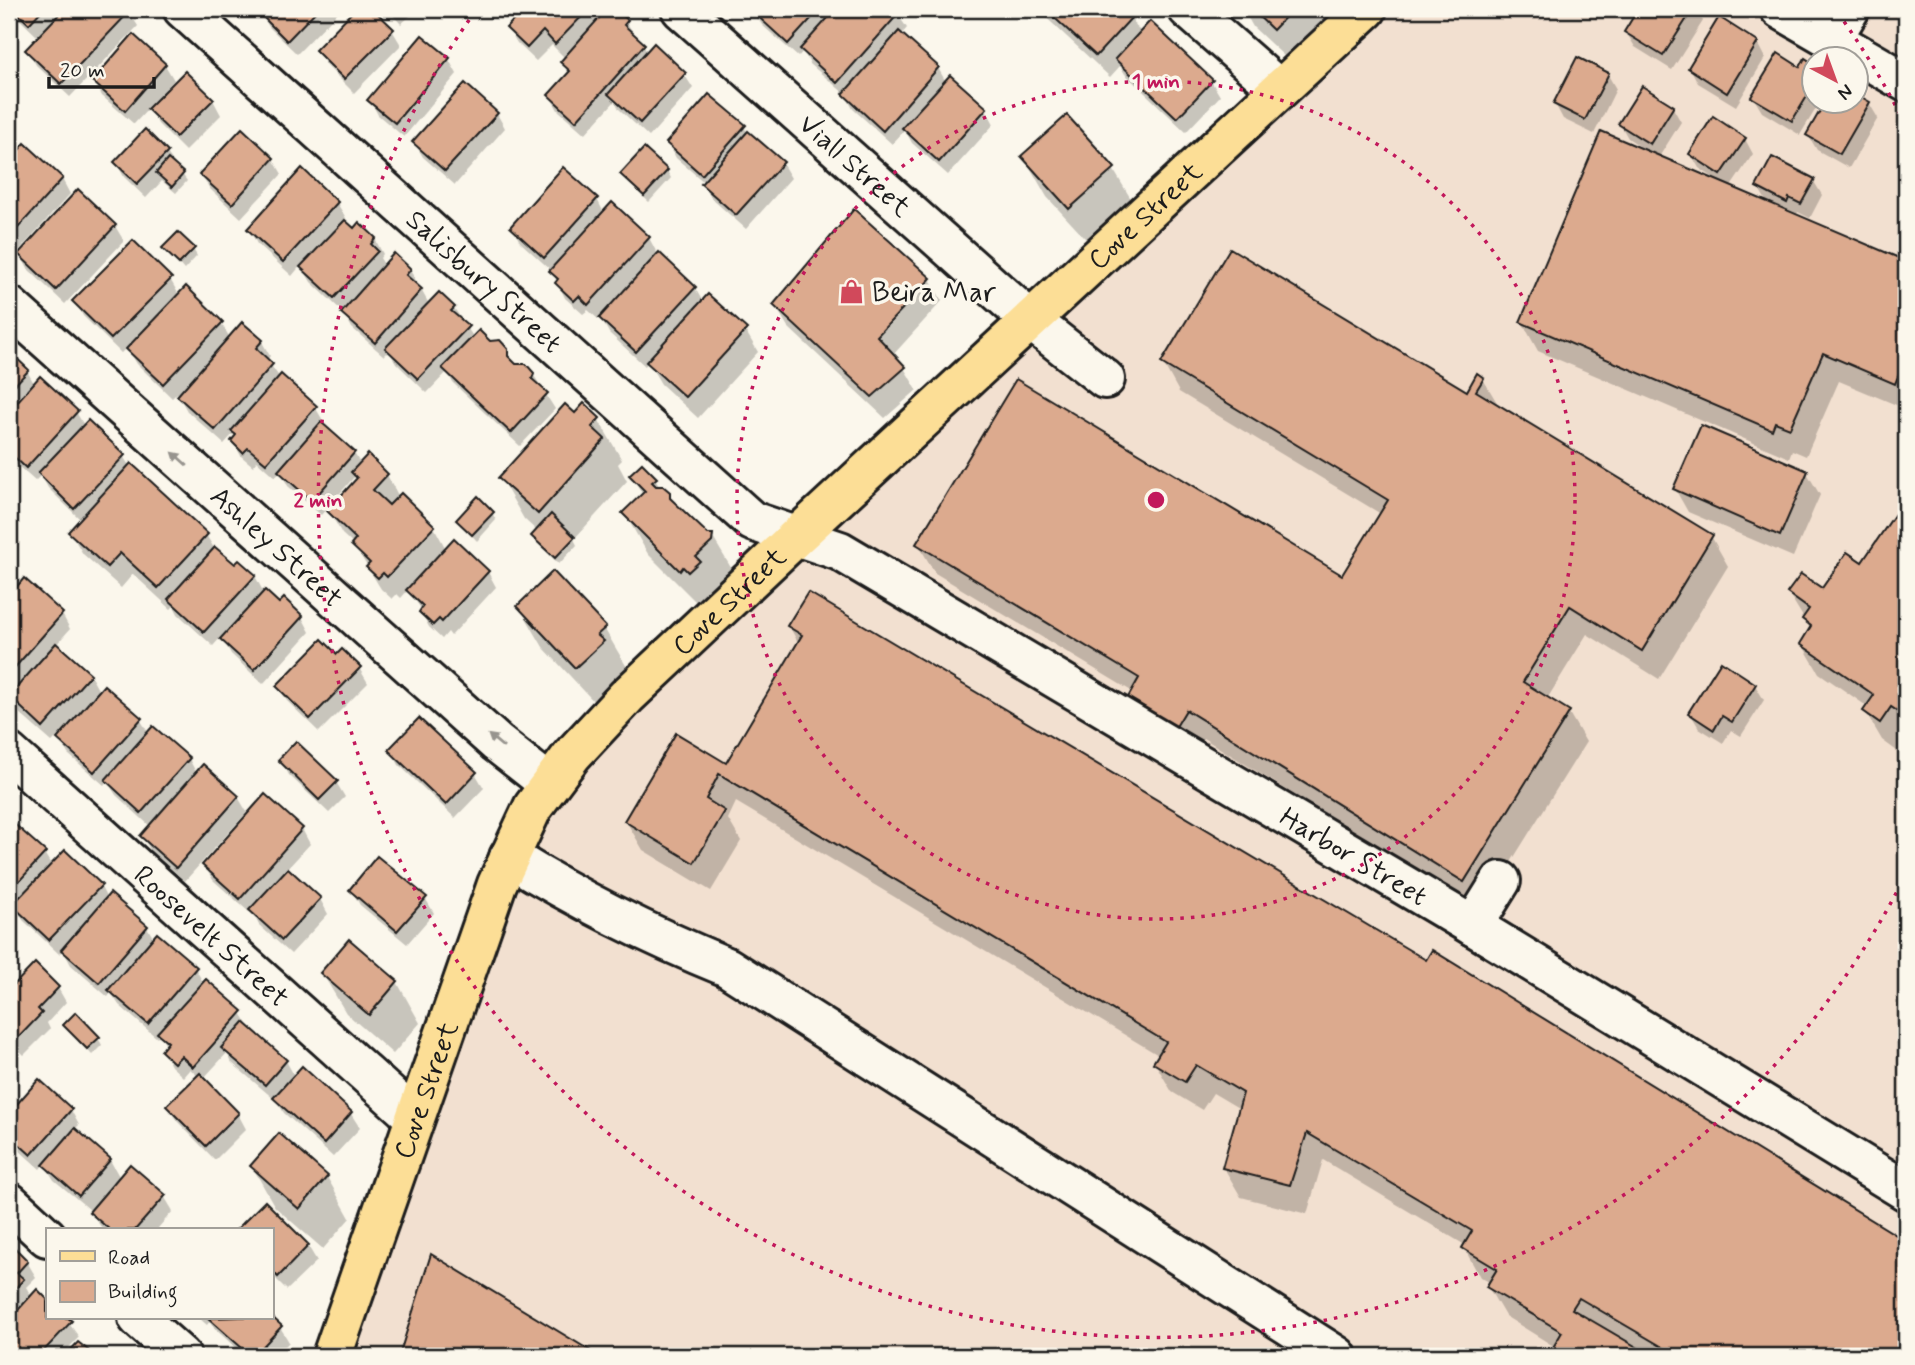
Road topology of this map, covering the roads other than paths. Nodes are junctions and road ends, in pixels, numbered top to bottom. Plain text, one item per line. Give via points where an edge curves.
1 (183, 9) edge
2 (681, 9) edge
3 (1188, 9) edge
4 (1367, 9) edge
5 (1780, 9) edge
6 (1841, 24) edge
7 (1906, 82) edge
8 (1279, 89) junction
9 (9, 306) edge
10 (1030, 320) junction
11 (1105, 379) dead end
12 (796, 537) junction
13 (9, 753) edge
14 (549, 784) junction
15 (509, 857) junction
16 (1501, 881) dead end
17 (1473, 926) junction
18 (414, 1117) junction
19 (1906, 1191) edge
20 (9, 1202) edge
21 (46, 1236) edge
22 (140, 1320) edge
23 (181, 1356) edge
24 (332, 1356) edge
25 (1337, 1356) edge

1 - 12 street, Salisbury Street via 752,521
2 - 10 street, Viall Street
3 - 8 street
4 - 8 main road, Cove Street
5 - 6 street
6 - 7 street
8 - 10 main road, Cove Street
14 -> 9 street, Ashley Street via 497,743
10 - 11 street, Viall Street
10 - 12 main road, Cove Street
12 - 14 main road, Cove Street via 627,696
12 - 17 street, Harbor Street via 840,551
13 - 18 street, Roosevelt Street
14 - 15 main road, Cove Street
15 - 18 main road, Cove Street
15 - 25 street via 648,934 727,967
16 - 17 street
17 - 19 street, Harbor Street
18 - 24 main road, Cove Street
20 - 21 street
22 - 23 street

